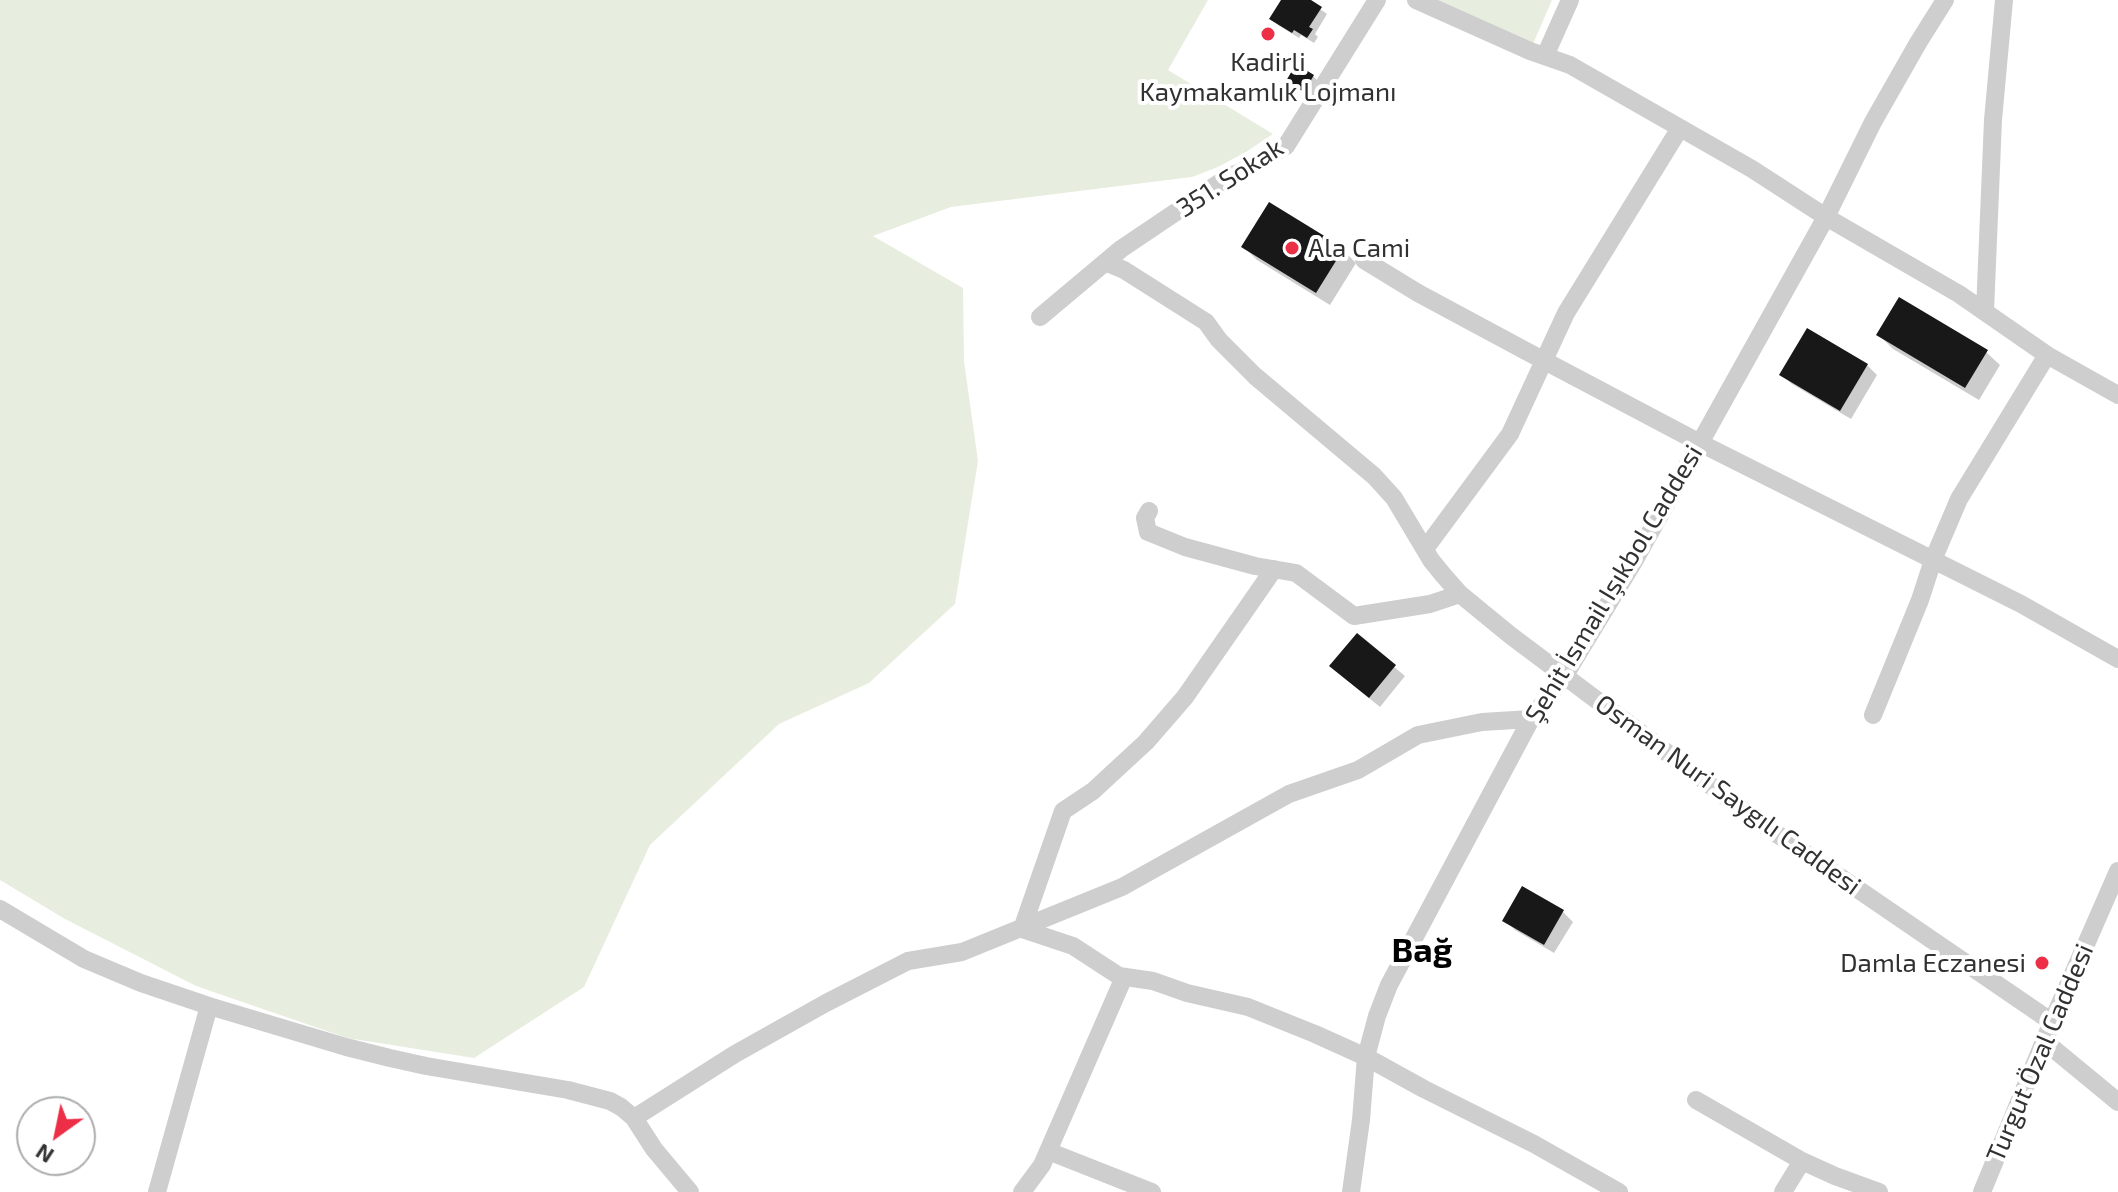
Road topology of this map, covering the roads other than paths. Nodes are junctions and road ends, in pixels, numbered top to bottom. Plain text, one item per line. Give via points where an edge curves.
1 (1377, 0) edge
2 (1416, 0) edge
3 (1570, 0) edge
4 (1945, 0) edge
5 (2004, 0) edge
6 (1545, 56) junction
7 (1680, 128) junction
8 (1826, 217) junction
9 (1364, 260) dead end
10 (1105, 262) junction
11 (1985, 311) junction
12 (1040, 317) dead end
13 (2047, 355) junction
14 (1545, 361) junction
15 (2118, 395) edge
16 (1700, 443) junction
17 (1149, 511) dead end
18 (1425, 549) junction
19 (1933, 560) junction
20 (1274, 569) junction
21 (1460, 594) junction
22 (2118, 659) edge
23 (1565, 675) junction
24 (1873, 715) dead end
25 (1531, 719) junction
26 (2116, 878) edge
27 (0, 909) edge
28 (1022, 929) junction
29 (1124, 977) junction
30 (209, 1006) junction
31 (2052, 1022) junction
32 (2044, 1041) junction
33 (1366, 1057) junction
34 (1696, 1100) dead end
35 (2118, 1102) edge
36 (634, 1118) junction
37 (1048, 1151) junction
38 (1802, 1161) junction
39 (157, 1192) edge
40 (690, 1192) edge
41 (1022, 1192) edge
42 (1152, 1192) edge
43 (1351, 1192) edge
44 (1619, 1192) edge
45 (1783, 1192) edge
46 (1879, 1192) edge
47 (1982, 1192) edge

1 - 10 street, 351. Sokak via 1286,146 1228,177
2 - 6 street
3 - 6 street
4 - 8 street, Şehit İsmail Işıkbol Caddesi via 1873,122
5 - 11 street
6 - 7 street
7 - 8 street
7 - 14 street via 1566,313
8 - 11 street
8 - 16 street, Şehit İsmail Işıkbol Caddesi
9 - 14 street
10 - 12 street, 351. Sokak
10 - 18 street, Osman Nuri Saygılı Caddesi via 1206,322 1293,411 1374,476
11 - 13 street
13 - 15 street
13 - 19 street via 1959,499
14 - 16 street
14 - 18 street via 1510,434
16 - 19 street
16 - 23 street, Şehit İsmail Işıkbol Caddesi
17 - 20 street via 1148,532
18 - 21 street, Osman Nuri Saygılı Caddesi
19 - 22 street
19 - 24 street
20 - 21 street via 1296,573 1354,616
20 - 28 street via 1185,697 1146,742 1063,811
21 - 23 street, Osman Nuri Saygılı Caddesi
23 - 25 street, Şehit İsmail Işıkbol Caddesi
23 - 31 street, Osman Nuri Saygılı Caddesi via 1758,821
25 - 28 street via 1418,735 1358,770 1289,794 1122,887
25 - 33 street, Şehit İsmail Işıkbol Caddesi via 1389,985
26 - 31 street, Turgut Özal Caddesi
27 - 30 street via 84,959
28 - 29 street via 1073,946
28 - 36 street via 962,952 908,961 735,1054
29 - 33 street via 1248,1007
29 - 37 street
30 - 36 street via 390,1058 589,1095
30 - 39 street
31 - 32 street, Turgut Özal Caddesi
32 - 35 street
32 - 47 street, Turgut Özal Caddesi
33 - 43 street, Şehit İsmail Işıkbol Caddesi
33 - 44 street
34 - 38 street
36 - 40 street
37 - 41 street
37 - 42 street
38 - 45 street
38 - 46 street

